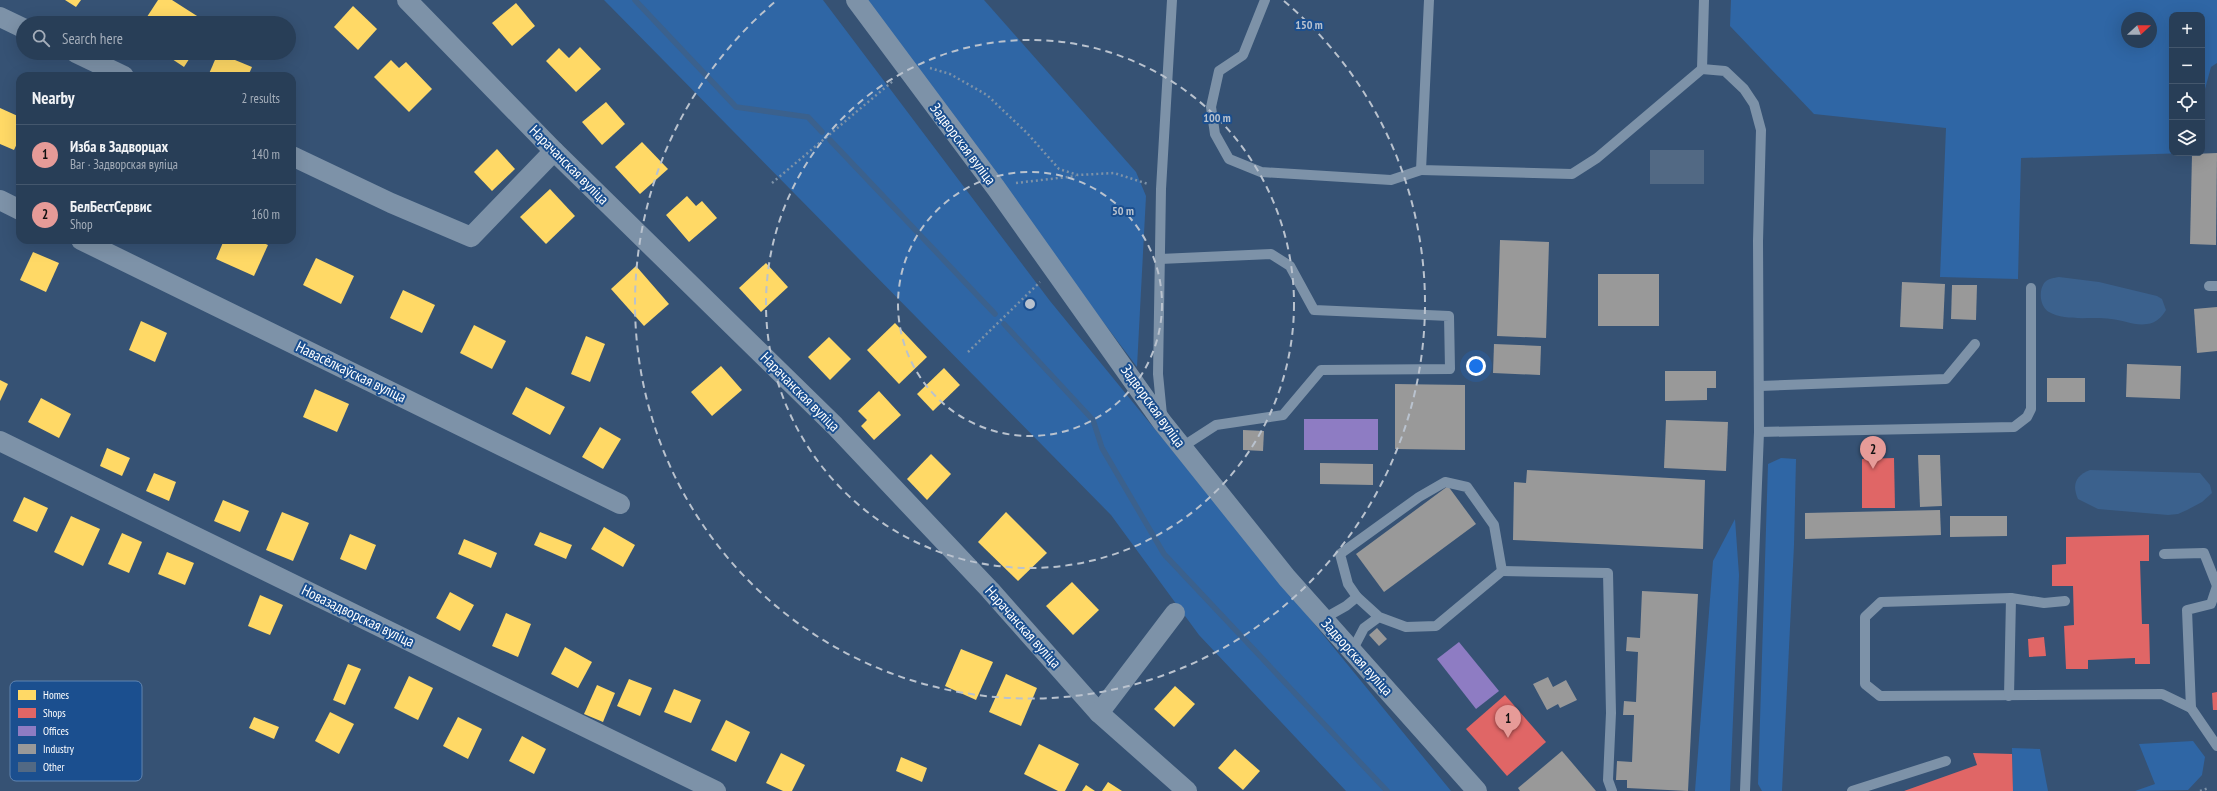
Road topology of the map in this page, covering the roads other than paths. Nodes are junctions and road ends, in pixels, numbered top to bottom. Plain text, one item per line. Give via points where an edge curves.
1 (407, 0) edge
2 (856, 0) edge
3 (1172, 0) edge
4 (1265, 0) edge
5 (1429, 0) edge
6 (1704, 0) edge
7 (0, 17) edge
8 (16, 25) edge
9 (91, 60) edge
10 (1702, 69) junction
11 (116, 72) edge
12 (554, 151) junction
13 (296, 158) edge
14 (1421, 170) junction
15 (0, 200) edge
16 (16, 208) edge
17 (89, 244) edge
18 (1160, 258) junction
19 (2032, 288) dead end
20 (1975, 344) dead end
21 (1760, 386) junction
22 (1162, 422) junction
23 (1759, 432) junction
24 (0, 441) edge
25 (1182, 447) junction
26 (620, 504) dead end
27 (2164, 554) dead end
28 (1502, 571) junction
29 (2217, 586) edge
30 (1357, 597) junction
31 (2011, 598) junction
32 (2065, 601) dead end
33 (1174, 613) dead end
34 (1379, 617) junction
35 (1323, 619) junction
36 (1352, 651) junction
37 (2009, 696) junction
38 (2191, 708) junction
39 (1099, 713) junction
40 (2217, 746) edge
41 (1946, 761) dead end
42 (716, 791) edge
43 (1186, 791) edge
44 (1477, 791) edge
45 (1612, 791) edge
46 (1745, 791) edge
47 (1852, 791) edge

1 - 12 street, Нарачанская вуліца
2 - 22 street, Задворская вуліца via 996,188
3 - 18 lane via 1161,189
4 - 14 lane via 1243,55 1219,71 1211,107 1215,134 1229,159 1261,172 1391,180
5 - 14 lane
6 - 10 lane
7 - 8 street
9 - 11 street
10 - 14 lane via 1597,158 1572,174
10 - 21 lane via 1725,71 1744,89 1754,104 1761,130 1758,240
12 - 13 street via 471,238
12 - 39 street, Нарачанская вуліца via 835,426 990,590
15 - 16 street
17 - 26 street, Навасёлкаўская вуліца
18 - 22 lane via 1158,374
18 - 25 lane via 1271,254 1290,266 1314,310 1450,316 1450,369 1321,370 1283,415 1216,425
19 - 23 lane via 2030,409 2027,416 2014,427
20 - 21 lane via 1946,379
21 - 23 lane
22 - 25 street, Задворская вуліца
23 - 46 lane
24 - 42 street, Новазадворская вуліца
25 - 35 street, Задворская вуліца
27 - 29 lane via 2204,553
28 - 30 lane via 1494,524 1467,487 1445,482 1419,497 1340,554 1348,584
28 - 34 lane via 1436,626 1406,627
28 - 45 lane via 1608,573 1611,713 1608,780
29 - 38 lane via 2211,604 2187,610
30 - 34 lane
30 - 35 lane
31 - 32 lane via 2044,603
31 - 37 lane
31 - 37 lane via 1881,602 1865,617 1865,684 1880,696
33 - 39 street
34 - 36 lane via 1364,628
35 - 36 street, Задворская вуліца
36 - 44 street, Задворская вуліца
37 - 38 lane via 2162,694
38 - 40 lane
39 - 43 street, Нарачанская вуліца
41 - 47 lane

